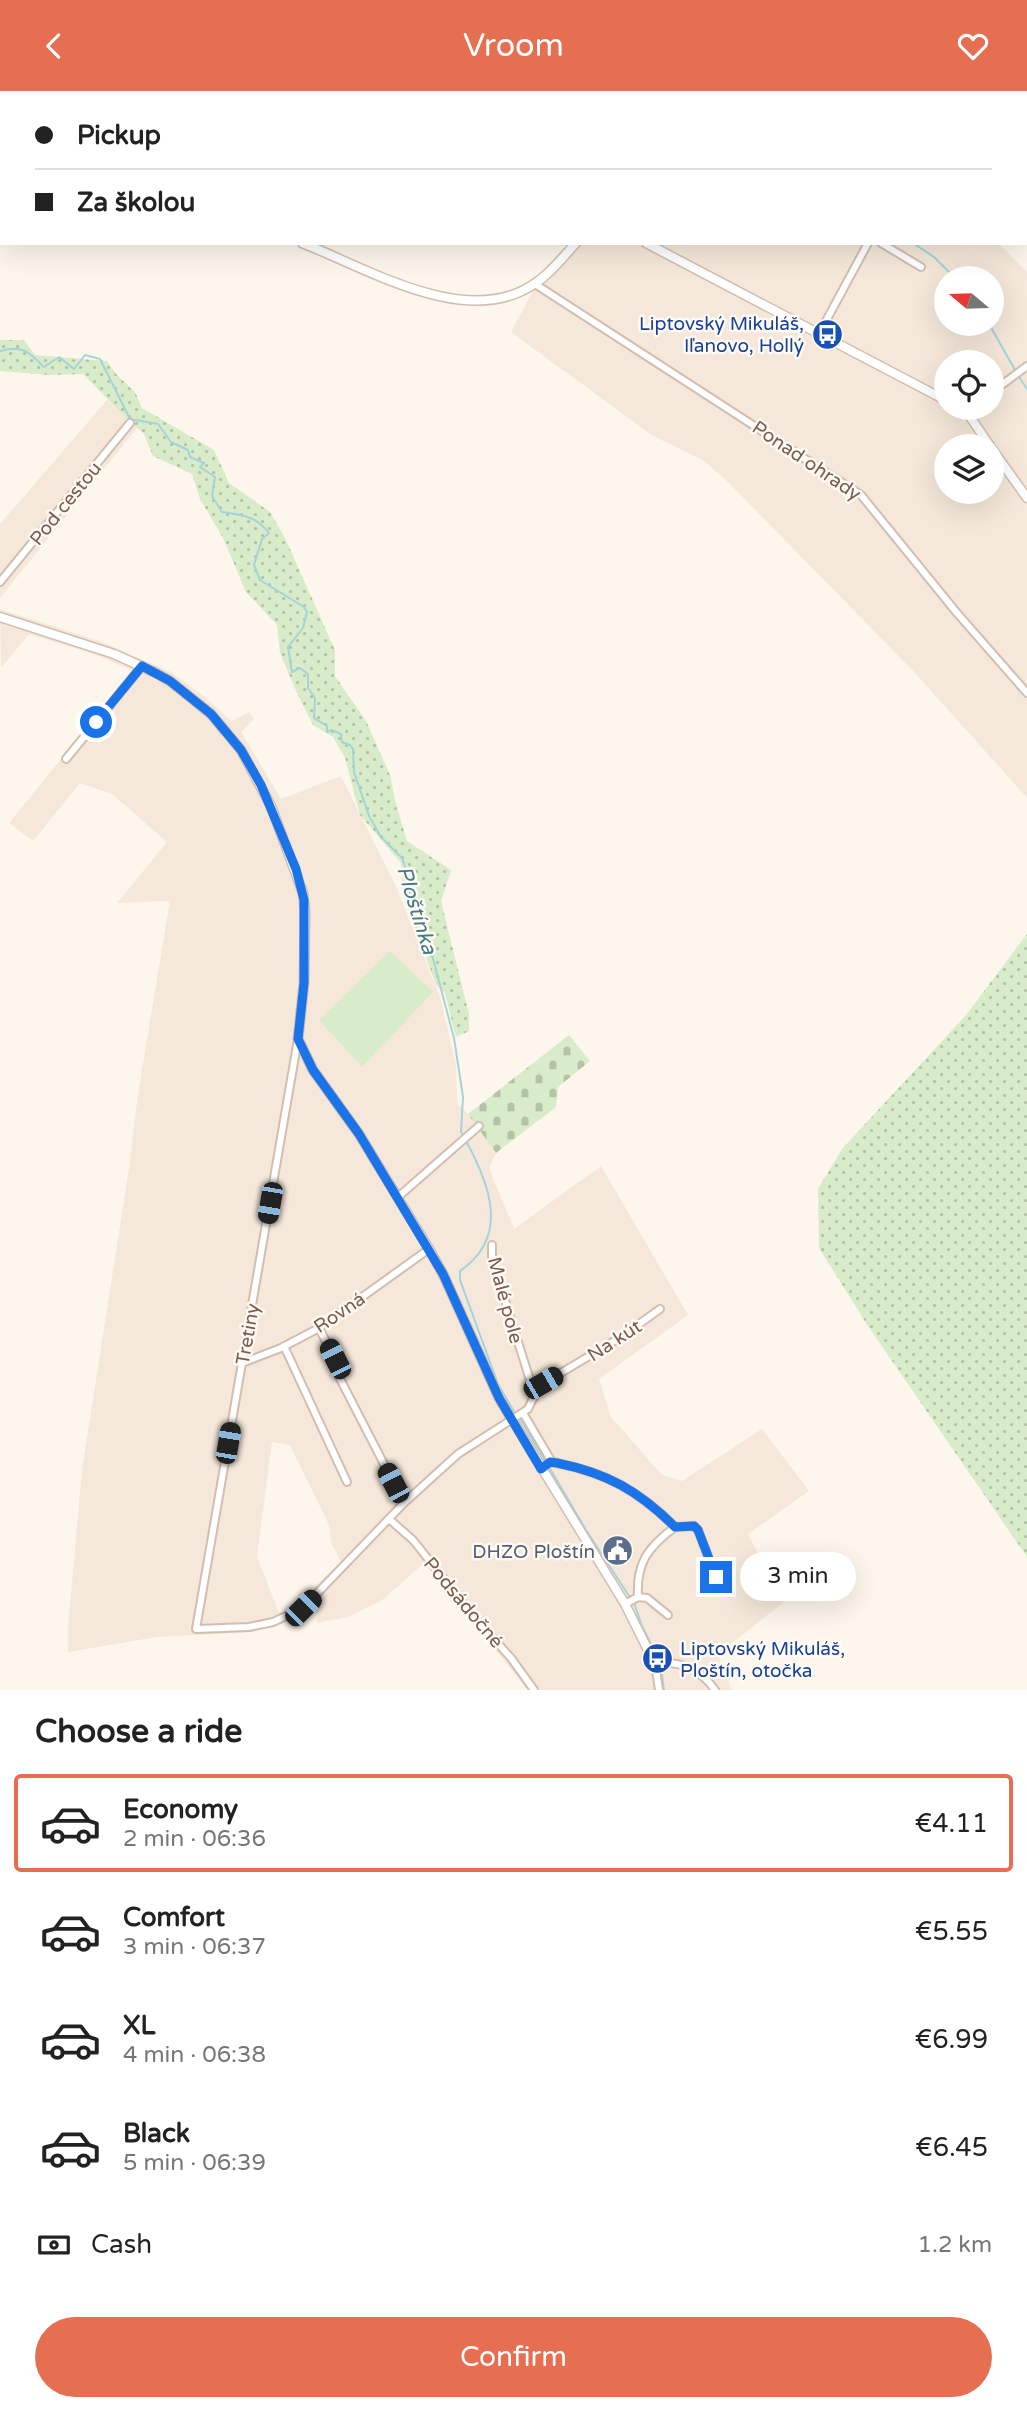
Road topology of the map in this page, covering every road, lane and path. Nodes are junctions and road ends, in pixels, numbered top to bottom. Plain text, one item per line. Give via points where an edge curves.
1 (307, 245) edge
2 (574, 245) edge
3 (650, 245) edge
4 (867, 245) edge
5 (884, 245) edge
6 (920, 267) dead end
7 (535, 283) junction
8 (819, 334) junction
9 (1023, 372) edge
10 (1004, 384) edge
11 (934, 394) edge
12 (130, 423) dead end
13 (1004, 466) edge
14 (1027, 498) edge
15 (0, 582) edge
16 (1, 619) edge
17 (142, 666) junction
18 (1027, 693) edge
19 (66, 759) dead end
20 (298, 1039) junction
21 (480, 1126) dead end
22 (398, 1198) junction
23 (492, 1245) dead end
24 (429, 1249) junction
25 (660, 1309) dead end
26 (319, 1328) junction
27 (284, 1346) junction
28 (242, 1363) junction
29 (535, 1395) junction
30 (518, 1417) junction
31 (547, 1465) junction
32 (347, 1482) dead end
33 (404, 1503) junction
34 (390, 1519) junction
35 (675, 1527) junction
36 (716, 1577) dead end
37 (631, 1600) junction
38 (668, 1615) dead end
39 (654, 1661) junction
40 (534, 1690) edge
41 (659, 1690) edge
42 (715, 1690) edge

1 - 7 street via 418,290 457,300 504,298
2 - 7 street
3 - 8 street
4 - 8 street
5 - 6 street
7 - 18 street, Ponad ohrady via 861,495
8 - 11 street
9 - 10 street
12 - 15 street, Pod cestou
13 - 14 street
16 - 17 street
17 - 19 street
17 - 20 street via 173,683 219,722 241,750 271,806 304,900 304,983
20 - 22 street via 313,1070
20 - 28 street, Tretiny
21 - 22 street
22 - 24 street
23 - 29 street, Malé pole via 492,1259
24 - 26 street, Rovná
24 - 30 street via 499,1398
25 - 29 street, Na kút via 543,1383
26 - 27 street, Rovná
26 - 33 street via 335,1359 335,1369
27 - 28 street, Rovná
27 - 32 street
28 - 34 street, Tretiny via 196,1629 249,1627 303,1608
29 - 30 street, Na kút via 532,1405
30 - 31 street
30 - 31 street via 518,1430
30 - 33 street via 458,1454
31 - 35 street via 576,1467 608,1477 649,1503
31 - 37 street
33 - 34 street
34 - 40 street, Podsádočné via 413,1540
35 - 36 street via 688,1525 698,1530
35 - 37 street via 640,1565
37 - 38 street via 647,1598
37 - 39 street
39 - 41 street
39 - 42 street via 691,1667

